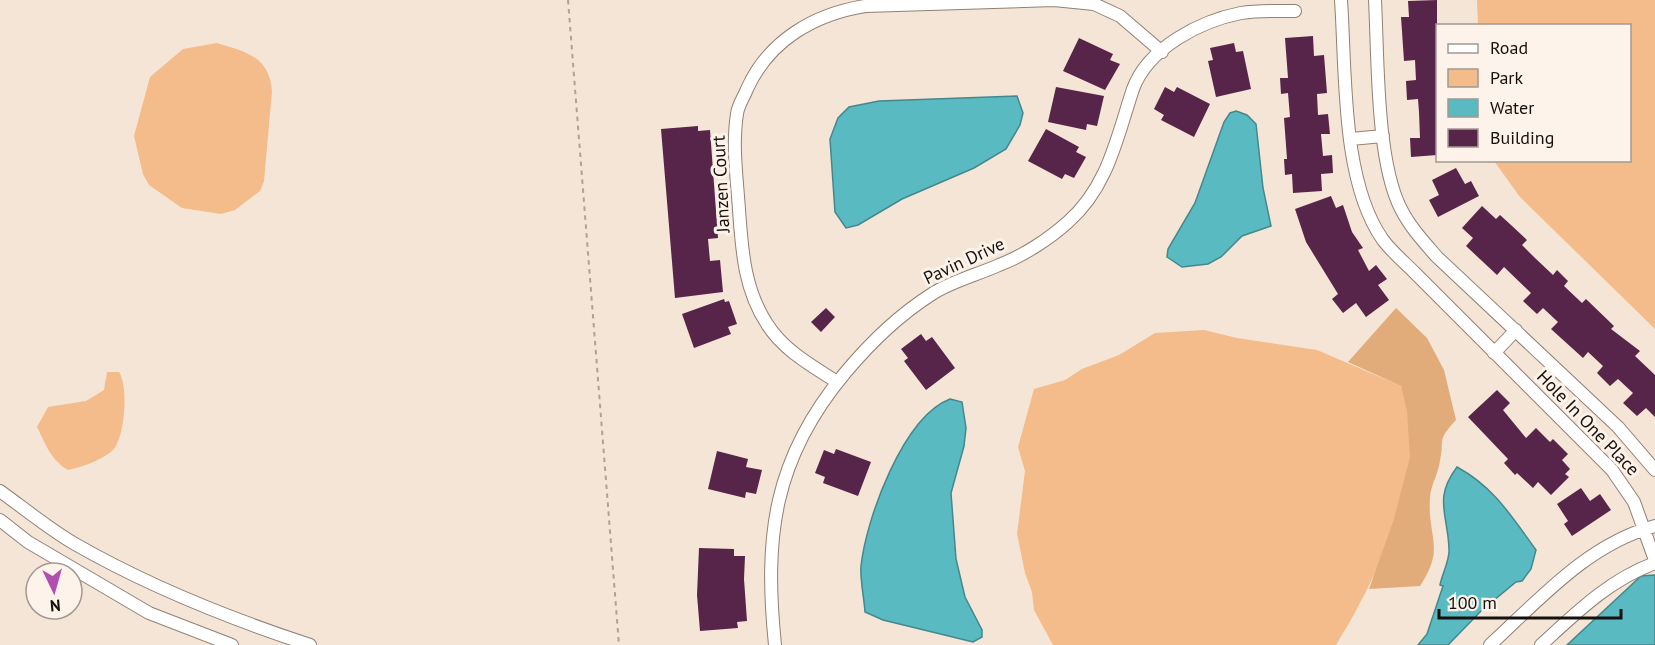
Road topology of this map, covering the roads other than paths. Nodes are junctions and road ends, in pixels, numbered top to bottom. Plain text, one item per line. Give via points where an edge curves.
1 (1341, 0) edge
2 (1375, 0) edge
3 (1295, 11) dead end
4 (1162, 52) junction
5 (1383, 136) junction
6 (1351, 139) junction
7 (1516, 330) junction
8 (1494, 353) junction
9 (837, 382) junction
10 (1655, 470) edge
11 (0, 491) edge
12 (0, 520) edge
13 (1649, 527) edge
14 (1655, 562) edge
15 (232, 645) edge
16 (310, 645) edge
17 (775, 645) edge
18 (1490, 645) edge
19 (1541, 645) edge

1 - 6 street, Hole In One Place
2 - 5 street, Hole In One Place
3 - 4 street, Pavin Drive via 1242,13 1207,23
4 - 9 street, Pavin Drive via 1143,70 1110,161 1091,196 1068,222 1001,265 933,293 868,345
4 - 9 street, Janzen Court via 1120,16 1094,4 1054,0 865,6 837,11 807,23 780,43 754,74 737,111 734,144 744,268 767,326 795,354
5 - 6 street
5 - 7 street, Hole In One Place via 1389,178 1400,209 1437,257
6 - 8 street, Hole In One Place via 1356,185 1384,240
7 - 8 street
7 - 10 street, Hole In One Place via 1618,428
8 - 13 street, Hole In One Place via 1612,470
9 - 17 street, Pavin Drive via 813,413 792,454 780,492 770,567
11 - 16 street via 72,543 140,579 203,607
12 - 15 street via 28,542 149,613
13 - 14 street, Hole In One Place
13 - 18 street via 1615,541 1578,565
14 - 19 street via 1606,588

